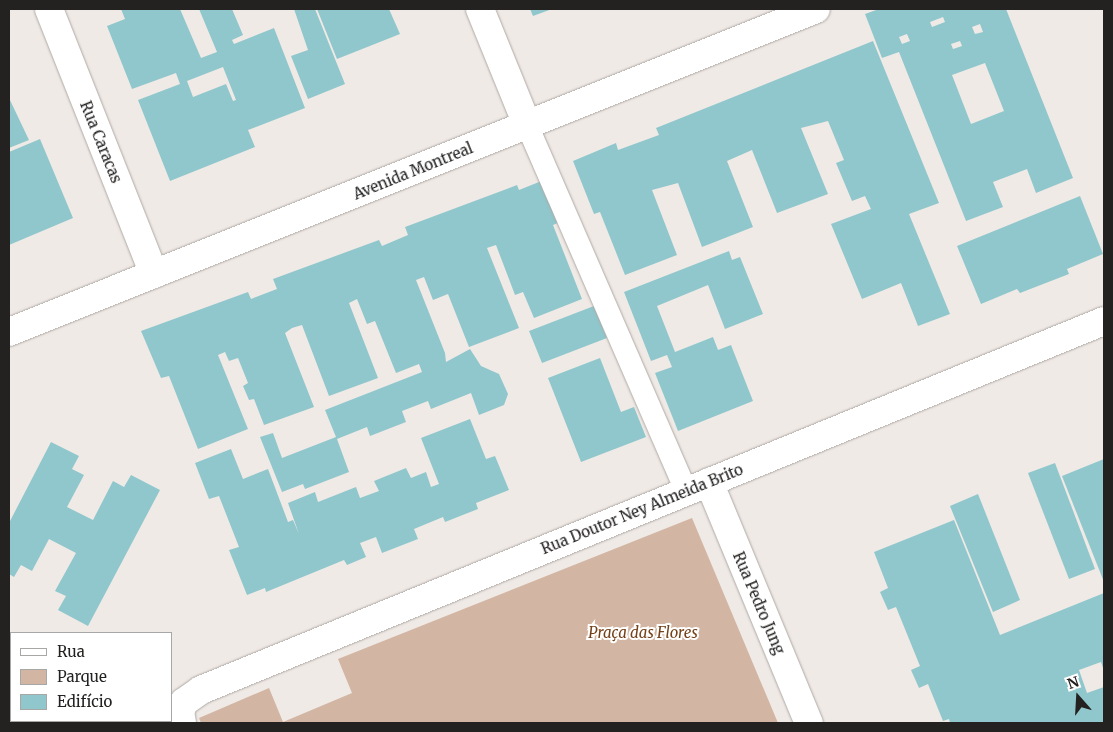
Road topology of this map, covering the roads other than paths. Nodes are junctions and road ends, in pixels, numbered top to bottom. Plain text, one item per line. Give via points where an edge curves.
1 (49, 9) edge
2 (480, 9) edge
3 (816, 9) edge
4 (527, 125) junction
5 (154, 274) junction
6 (1104, 321) edge
7 (9, 332) edge
8 (697, 486) junction
9 (183, 713) edge
10 (809, 723) edge

1 - 5 street, Rua Caracas
2 - 4 street
3 - 4 street, Avenida Montreal
4 - 5 street, Avenida Montreal
4 - 8 street
5 - 7 street, Avenida Montreal
6 - 8 street, Rua Doutor Ney Almeida Brito
8 - 9 street, Rua Doutor Ney Almeida Brito via 201,690
8 - 10 street, Rua Pedro Jung

